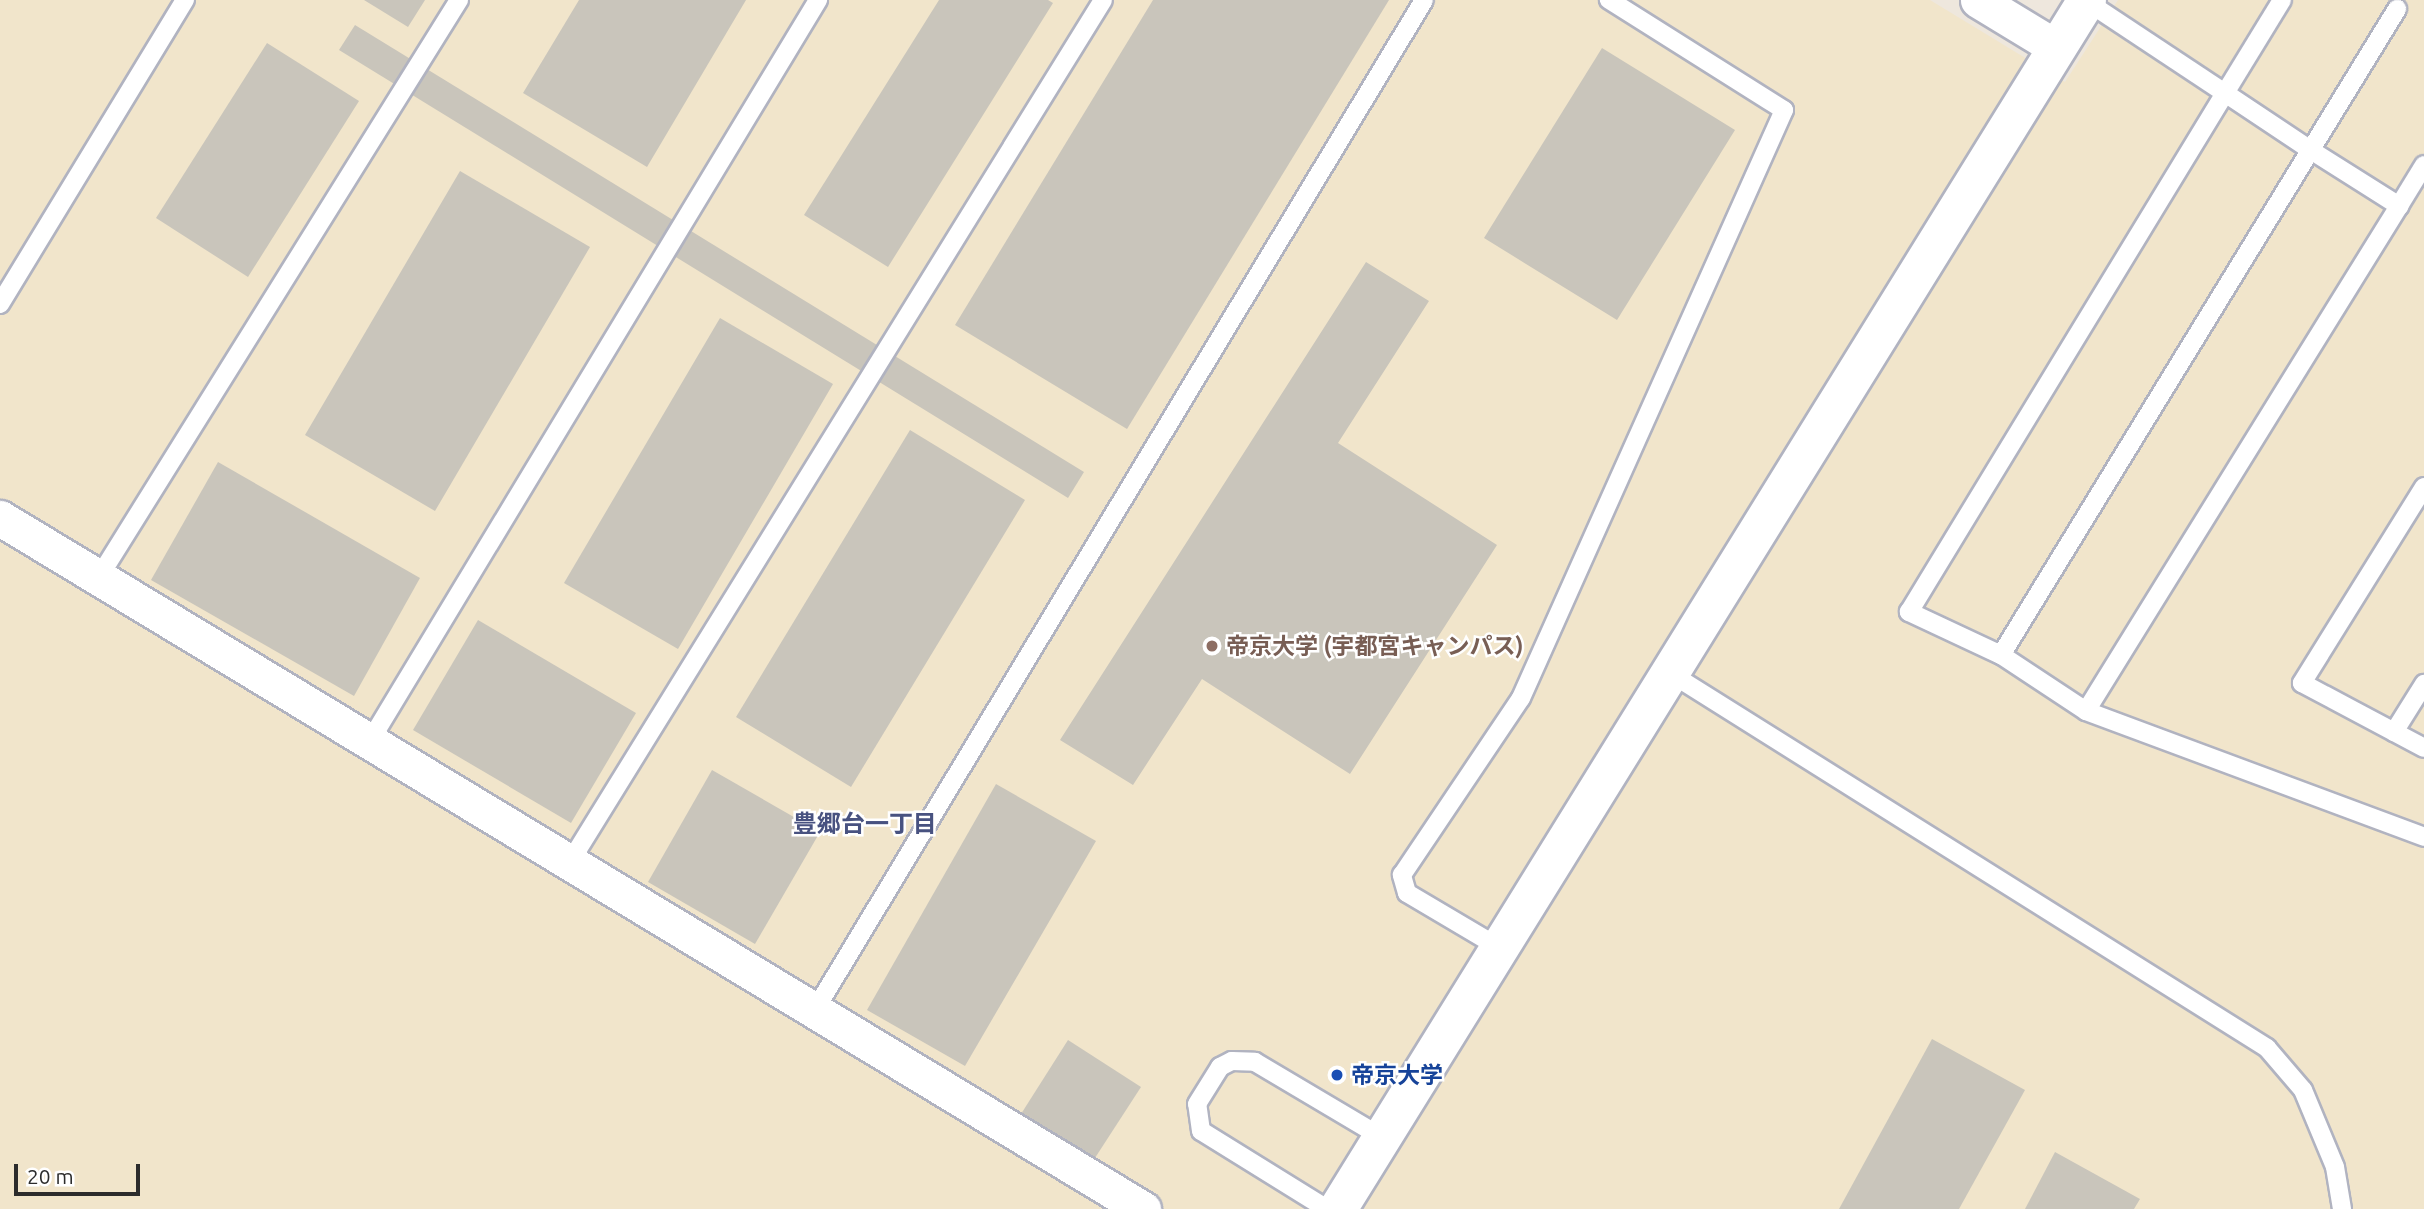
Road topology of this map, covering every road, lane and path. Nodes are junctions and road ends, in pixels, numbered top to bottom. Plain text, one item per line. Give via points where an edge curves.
1 (186, 0) edge
2 (459, 0) edge
3 (818, 0) edge
4 (1103, 0) edge
5 (1424, 0) edge
6 (1609, 0) edge
7 (1978, 0) edge
8 (2086, 0) edge
9 (2282, 0) edge
10 (2397, 9) dead end
11 (2057, 48) junction
12 (2225, 93) junction
13 (2309, 149) junction
14 (2424, 165) edge
15 (2399, 206) junction
16 (0, 304) edge
17 (2424, 487) edge
18 (0, 518) edge
19 (99, 577) junction
20 (2001, 655) junction
21 (1670, 673) junction
22 (2424, 684) edge
23 (2086, 711) junction
24 (2394, 732) junction
25 (370, 741) junction
26 (2424, 748) edge
27 (2424, 837) edge
28 (570, 862) junction
29 (1500, 948) junction
30 (815, 1010) junction
31 (1383, 1138) junction
32 (1143, 1209) edge
33 (1327, 1209) edge
34 (1338, 1209) edge
35 (2342, 1209) edge

1 - 16 lane
2 - 19 lane
3 - 25 lane
4 - 28 lane
5 - 30 lane
6 - 29 lane via 1784,110 1521,698 1402,875 1407,893
7 - 11 street
8 - 11 street
8 - 12 lane
9 - 12 lane
10 - 13 lane
11 - 21 street
12 - 13 lane
12 - 20 lane via 1909,612
13 - 15 lane
13 - 20 lane
14 - 15 lane
15 - 23 lane
17 - 24 lane via 2302,683
18 - 19 street
19 - 25 street
20 - 23 lane
21 - 29 street
21 - 35 lane via 2267,1048 2302,1090 2335,1167
22 - 24 lane
23 - 27 lane
24 - 26 lane
25 - 28 street
28 - 30 street
29 - 31 street
30 - 32 street
31 - 33 lane via 1255,1062 1232,1061 1220,1068 1197,1104 1202,1131
31 - 34 street

